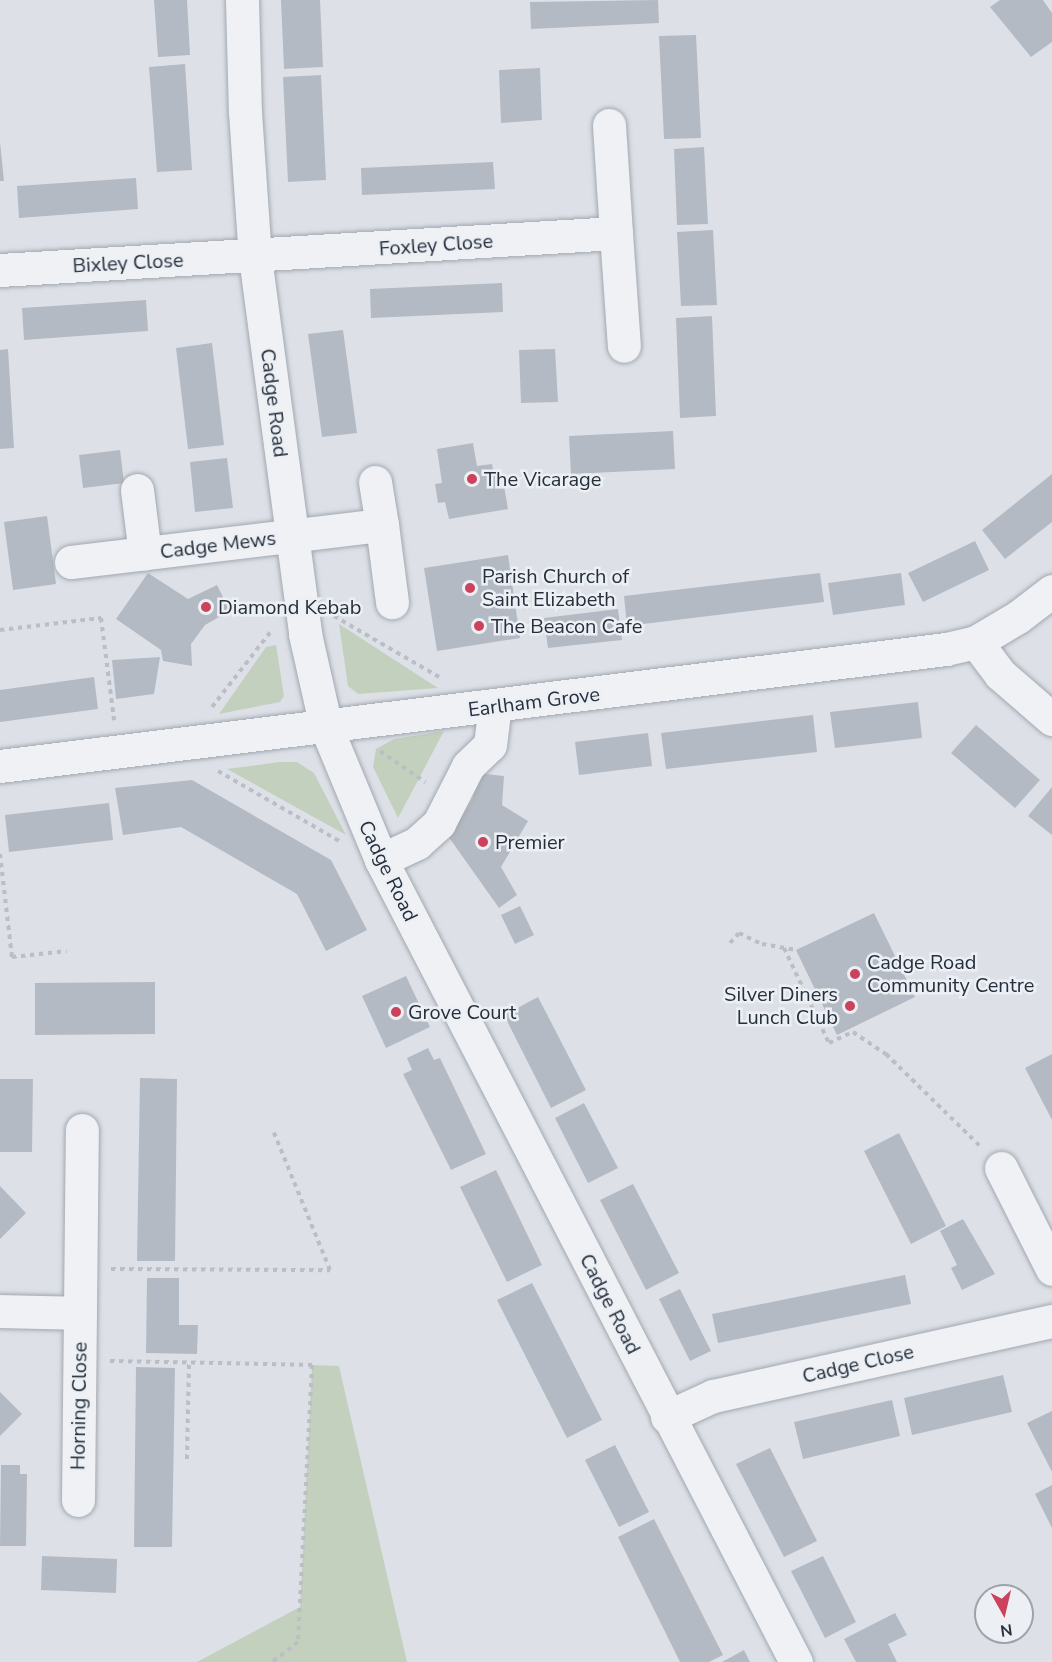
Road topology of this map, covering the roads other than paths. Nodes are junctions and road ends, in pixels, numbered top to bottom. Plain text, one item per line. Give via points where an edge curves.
1 (242, 0) edge
2 (609, 125) dead end
3 (616, 232) junction
4 (255, 256) junction
5 (0, 270) edge
6 (624, 346) dead end
7 (375, 482) dead end
8 (137, 490) dead end
9 (382, 525) junction
10 (291, 536) junction
11 (145, 554) junction
12 (71, 562) dead end
13 (1052, 591) edge
14 (392, 602) dead end
15 (976, 642) junction
16 (495, 707) junction
17 (1052, 719) edge
18 (326, 727) junction
19 (0, 766) edge
20 (381, 860) junction
21 (82, 1130) dead end
22 (1001, 1168) road end
23 (1052, 1269) edge
24 (0, 1311) edge
25 (80, 1313) junction
26 (1052, 1321) edge
27 (667, 1417) junction
28 (78, 1500) dead end
29 (796, 1662) edge

1 - 4 street, Cadge Road
2 - 3 street
3 - 4 street, Foxley Close
3 - 6 street
4 - 5 street, Bixley Close
4 - 10 street, Cadge Road
7 - 9 street
8 - 11 street, Cadge Mews
9 - 10 street, Cadge Mews
9 - 14 street
10 - 11 street, Cadge Mews
10 - 18 street, Cadge Road via 305,634
11 - 12 street, Cadge Mews
13 - 15 street, Earlham Grove
15 - 16 street, Earlham Grove
15 - 17 street via 1000,674
16 - 18 street, Earlham Grove
16 - 20 street via 490,745 468,766 439,823 417,843
18 - 19 street, Earlham Grove
18 - 20 street, Cadge Road
20 - 27 street, Cadge Road
21 - 25 street, Horning Close
22 - 23 street
24 - 25 street, Horning Close
25 - 28 street, Horning Close
26 - 27 street, Cadge Close via 714,1396
27 - 29 street, Cadge Road

